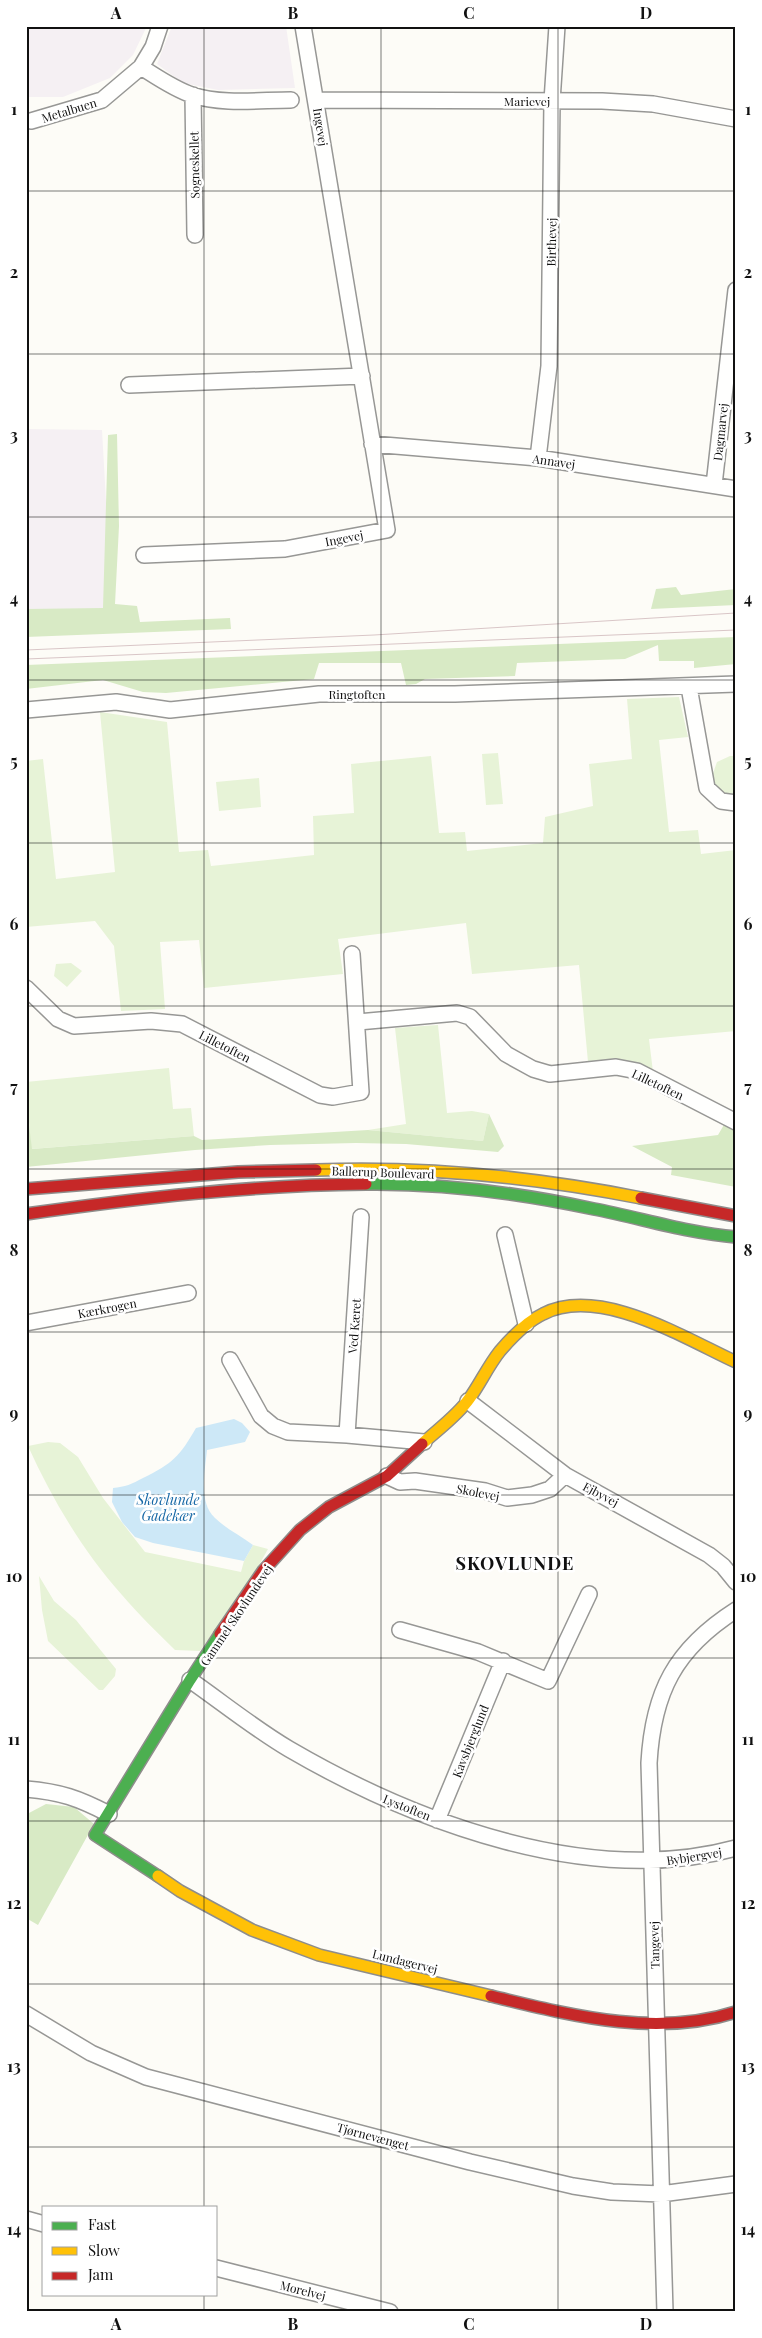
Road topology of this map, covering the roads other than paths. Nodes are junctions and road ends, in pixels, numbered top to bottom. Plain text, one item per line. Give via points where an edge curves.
1 (160, 26) edge
2 (303, 26) edge
3 (557, 26) edge
4 (141, 67) junction
5 (193, 95) junction
6 (291, 100) dead end
7 (316, 100) junction
8 (552, 101) junction
9 (736, 119) edge
10 (28, 124) edge
11 (194, 235) dead end
12 (736, 290) edge
13 (362, 376) junction
14 (129, 386) dead end
15 (372, 444) junction
16 (538, 458) junction
17 (714, 485) junction
18 (736, 489) edge
19 (144, 555) dead end
20 (736, 684) edge
21 (688, 687) junction
22 (26, 710) edge
23 (736, 803) edge
24 (352, 954) dead end
25 (26, 988) edge
26 (358, 1022) junction
27 (736, 1122) edge
28 (26, 1189) edge
29 (26, 1214) edge
30 (736, 1216) edge
31 (361, 1217) dead end
32 (505, 1235) dead end
33 (736, 1237) edge
34 (188, 1293) dead end
35 (26, 1323) edge
36 (526, 1324) junction
37 (230, 1360) dead end
38 (736, 1362) edge
39 (468, 1401) junction
40 (347, 1435) junction
41 (424, 1442) junction
42 (565, 1475) junction
43 (386, 1476) junction
44 (734, 1575) edge
45 (589, 1594) dead end
46 (736, 1610) edge
47 (400, 1630) dead end
48 (503, 1661) junction
49 (190, 1680) junction
50 (26, 1789) edge
51 (109, 1814) junction
52 (438, 1820) junction
53 (95, 1835) joint
54 (736, 1848) edge
55 (652, 1862) junction
56 (736, 2012) edge
57 (26, 2014) edge
58 (656, 2024) junction
59 (736, 2184) edge
60 (661, 2194) junction
61 (26, 2219) edge
62 (42, 2223) edge
63 (218, 2269) edge
64 (390, 2312) edge
65 (665, 2312) edge

1 - 4 street, Metalbuen via 153,48
2 - 7 street, Ingevej
3 - 8 street, Birthevej
4 - 5 street
4 - 10 street, Metalbuen via 102,100
5 - 6 street
5 - 11 street, Sogneskellet
7 - 8 street, Marievej
7 - 13 street, Ingevej
8 - 9 street, Marievej via 653,104
8 - 16 street, Birthevej via 549,366
12 - 17 street, Dagmarvej
13 - 14 street
13 - 15 street, Ingevej
15 - 16 street, Annavej
15 - 19 street, Ingevej via 387,530 286,549
16 - 17 street, Annavej
17 - 18 street, Annavej
20 - 21 street, Ringtoften
21 - 22 street, Ringtoften via 455,694 319,694 170,710 116,702
21 - 23 street via 707,788 720,802
24 - 26 street, Lilletoften
25 - 26 street, Lilletoften via 58,1019 74,1026 151,1021 182,1024 326,1097 361,1092
26 - 27 street, Lilletoften via 457,1014 470,1017 506,1054 533,1069 550,1074 616,1067 636,1071
28 - 30 street, Ballerup Boulevard via 238,1172 365,1168 544,1182
29 - 33 street, Ballerup Boulevard via 205,1190 285,1184 368,1184 533,1197 706,1234
31 - 40 street, Ved Kæret
32 - 36 street
34 - 35 street, Kærkrogen
36 - 38 street, Gammel Skovlundevej via 544,1313 570,1306 590,1306 634,1315
36 - 39 street, Gammel Skovlundevej via 498,1352
37 - 40 street via 261,1416 273,1426 288,1432
39 - 41 street, Gammel Skovlundevej
39 - 42 street, Ejbyvej
40 - 41 street
41 - 43 street, Gammel Skovlundevej
42 - 43 street, Skolevej via 550,1488 532,1495 507,1498 485,1491 415,1481 400,1482
42 - 44 street, Ejbyvej via 709,1555
43 - 49 street, Gammel Skovlundevej via 329,1507 300,1530 263,1571
45 - 48 street via 548,1681
46 - 55 street, Tangevej via 712,1625 690,1647 672,1672 658,1701 651,1731 649,1762
47 - 48 street
48 - 52 street, Kavsbjerglund
49 - 51 street, Gammel Skovlundevej
49 - 52 street, Lystoften via 288,1749 362,1789
50 - 51 street via 77,1798
51 - 53 street, Gammel Skovlundevej
52 - 55 street, Lystoften via 569,1856
53 - 58 street, Lundagervej via 180,1891 252,1930 319,1955 583,2018
54 - 55 street, Bybjergvej
55 - 58 street, Tangevej
56 - 58 street, Lundagervej via 717,2018
57 - 60 street, Tjørnevænget via 91,2053 146,2077 573,2186
58 - 60 street, Tangevej
59 - 60 street, Tjørnevænget
60 - 65 street, Tangevej
61 - 62 street
63 - 64 street, Morelvej

